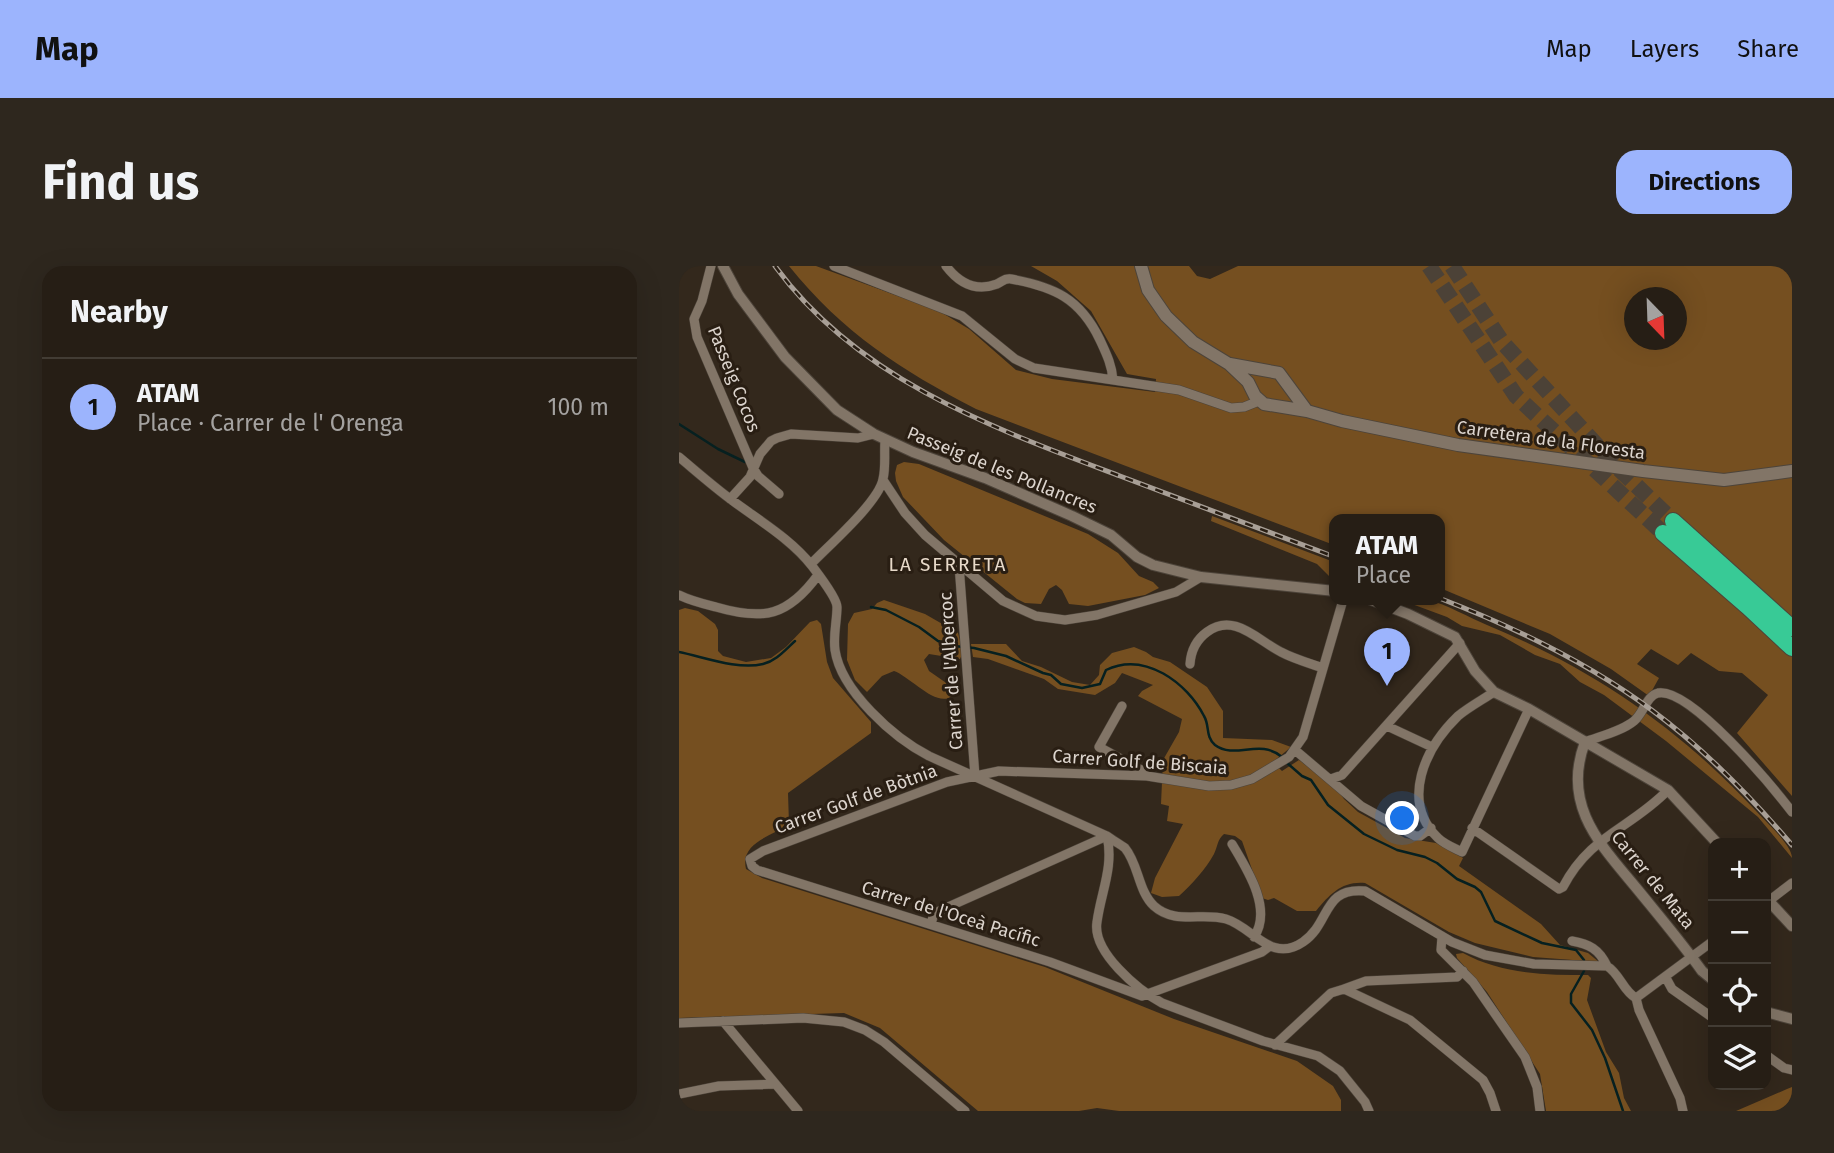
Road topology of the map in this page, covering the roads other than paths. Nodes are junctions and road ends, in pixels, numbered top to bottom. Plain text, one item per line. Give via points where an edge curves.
1 (711, 266) edge
2 (723, 266) edge
3 (834, 266) edge
4 (946, 266) edge
5 (1142, 266) edge
6 (1229, 364) junction
7 (1264, 372) junction
8 (1112, 380) junction
9 (1287, 385) junction
10 (1256, 396) junction
11 (1272, 405) junction
12 (1307, 411) junction
13 (874, 434) junction
14 (885, 440) junction
15 (679, 457) edge
16 (753, 468) junction
17 (1792, 471) edge
18 (883, 480) junction
19 (779, 494) dead end
20 (730, 499) junction
21 (811, 564) junction
22 (959, 565) junction
23 (818, 575) junction
24 (1201, 577) junction
25 (1329, 591) edge
26 (679, 595) edge
27 (1342, 605) edge
28 (1383, 605) edge
29 (1792, 628) edge
30 (1460, 643) junction
31 (1792, 648) edge
32 (1190, 664) dead end
33 (1323, 668) junction
34 (1494, 692) junction
35 (1122, 706) dead end
36 (1529, 709) junction
37 (1387, 726) junction
38 (1585, 742) junction
39 (1432, 747) junction
40 (1292, 753) junction
41 (975, 776) junction
42 (1146, 776) junction
43 (1331, 779) junction
44 (1668, 790) junction
45 (1792, 812) edge
46 (1431, 828) junction
47 (1472, 828) junction
48 (1107, 836) junction
49 (1712, 838) edge
50 (1598, 842) junction
51 (1232, 844) dead end
52 (751, 858) joint
53 (1792, 883) edge
54 (1771, 898) edge
55 (1771, 905) edge
56 (931, 924) junction
57 (1792, 926) edge
58 (1442, 936) junction
59 (1254, 937) junction
60 (1572, 942) dead end
61 (1708, 945) edge
62 (1270, 946) junction
63 (1693, 957) junction
64 (1607, 966) junction
65 (1463, 971) junction
66 (1708, 976) edge
67 (1666, 978) junction
68 (1344, 989) junction
69 (1148, 995) junction
70 (1636, 998) junction
71 (1771, 1013) edge
72 (1708, 1014) edge
73 (1792, 1019) edge
74 (723, 1021) junction
75 (679, 1023) edge
76 (1275, 1045) junction
77 (1771, 1059) edge
78 (1792, 1070) edge
79 (775, 1084) junction
80 (679, 1094) edge
81 (798, 1111) edge
82 (965, 1111) edge
83 (1369, 1111) edge
84 (1496, 1111) edge
85 (1540, 1111) edge
86 (1683, 1111) edge

1 - 16 street, Passeig Cocos via 694,319 697,337
2 - 13 street, Passeig de les Pollancres via 738,294 785,356 837,410
3 - 8 street via 962,316 1015,359 1034,368
4 - 8 street via 963,283 975,287 989,286 1007,273 1065,295 1095,330 1109,360
5 - 6 main road via 1148,290 1166,316 1193,342
6 - 7 main road
6 - 10 main road
7 - 9 main road via 1279,373
7 - 10 main road via 1255,380
8 - 10 street via 1179,390 1231,408 1244,407
9 - 11 main road via 1284,397
9 - 12 main road
10 - 11 main road
11 - 12 main road, Carretera de la Floresta
12 - 17 main road, Carretera de la Floresta via 1458,445 1643,471 1724,480
13 - 14 street, Passeig de les Pollancres
13 - 16 street via 858,438 782,436 771,441
14 - 18 street
14 - 24 street, Passeig de les Pollancres via 1072,516 1111,535 1153,565
15 - 20 street
16 - 19 street, Passeig Cocos
16 - 20 street
18 - 21 street via 867,506
18 - 22 street via 915,524
20 - 21 street
21 - 23 street
22 - 24 street via 1010,606 1057,620 1097,615 1176,592
22 - 41 street, Carrer de l'Albercoc
23 - 26 street via 794,603 764,615 728,611
23 - 41 street via 837,605 835,650 853,688 882,721 916,749
24 - 25 street, Passeig de les Pollancres
27 - 33 street
28 - 30 street via 1447,632
29 - 31 highway via 1668,527
30 - 34 street via 1475,671
30 - 37 street
32 - 33 street via 1199,638 1225,623
33 - 40 street via 1306,728
34 - 36 street
34 - 39 street via 1460,715
35 - 42 street via 1099,747
36 - 38 street
36 - 47 street
37 - 39 street
37 - 43 street via 1342,775
38 - 44 street
38 - 45 street via 1633,722 1656,693 1671,695 1731,741
38 - 50 street, Carrer de Mata via 1579,790 1587,823
39 - 46 street via 1418,792 1419,810
40 - 42 street, Carrer Golf de Biscaia via 1252,779 1221,786
40 - 43 street
41 - 42 street, Carrer Golf de Biscaia via 999,771
41 - 48 street
41 - 52 street, Carrer Golf de Bòtnia via 947,782
43 - 46 street via 1361,806 1415,836
44 - 49 street
44 - 50 street via 1647,810
46 - 47 street via 1440,840 1462,852
47 - 50 street via 1559,890
48 - 56 street via 939,911
48 - 59 street via 1124,848 1150,902 1161,911 1226,919
48 - 69 street via 1109,872 1096,926 1109,957
50 - 63 street, Carrer de Mata
51 - 59 street via 1261,909
52 - 56 street, Carrer de l'Oceà Pacífic via 757,870
53 - 54 street
55 - 57 street
56 - 69 street, Carrer de l'Oceà Pacífic
58 - 62 street via 1365,891 1350,890 1338,895 1307,940 1282,948
58 - 64 street via 1474,952 1506,960
58 - 65 street via 1441,950
59 - 62 street
60 - 64 street via 1592,946
61 - 63 street
62 - 69 street
63 - 66 street, Carrer de Mata
63 - 67 street
64 - 70 street
65 - 68 street via 1457,977 1366,981
65 - 85 street via 1525,1058 1537,1087
67 - 70 street
67 - 72 street via 1672,989
68 - 76 street via 1331,993
68 - 84 street via 1411,1020 1483,1080
69 - 76 street
70 - 86 street
71 - 73 street
74 - 75 street
74 - 79 street
74 - 82 street via 822,1018 865,1030
76 - 83 street via 1330,1063
77 - 78 street
79 - 80 street via 719,1086
79 - 81 street

